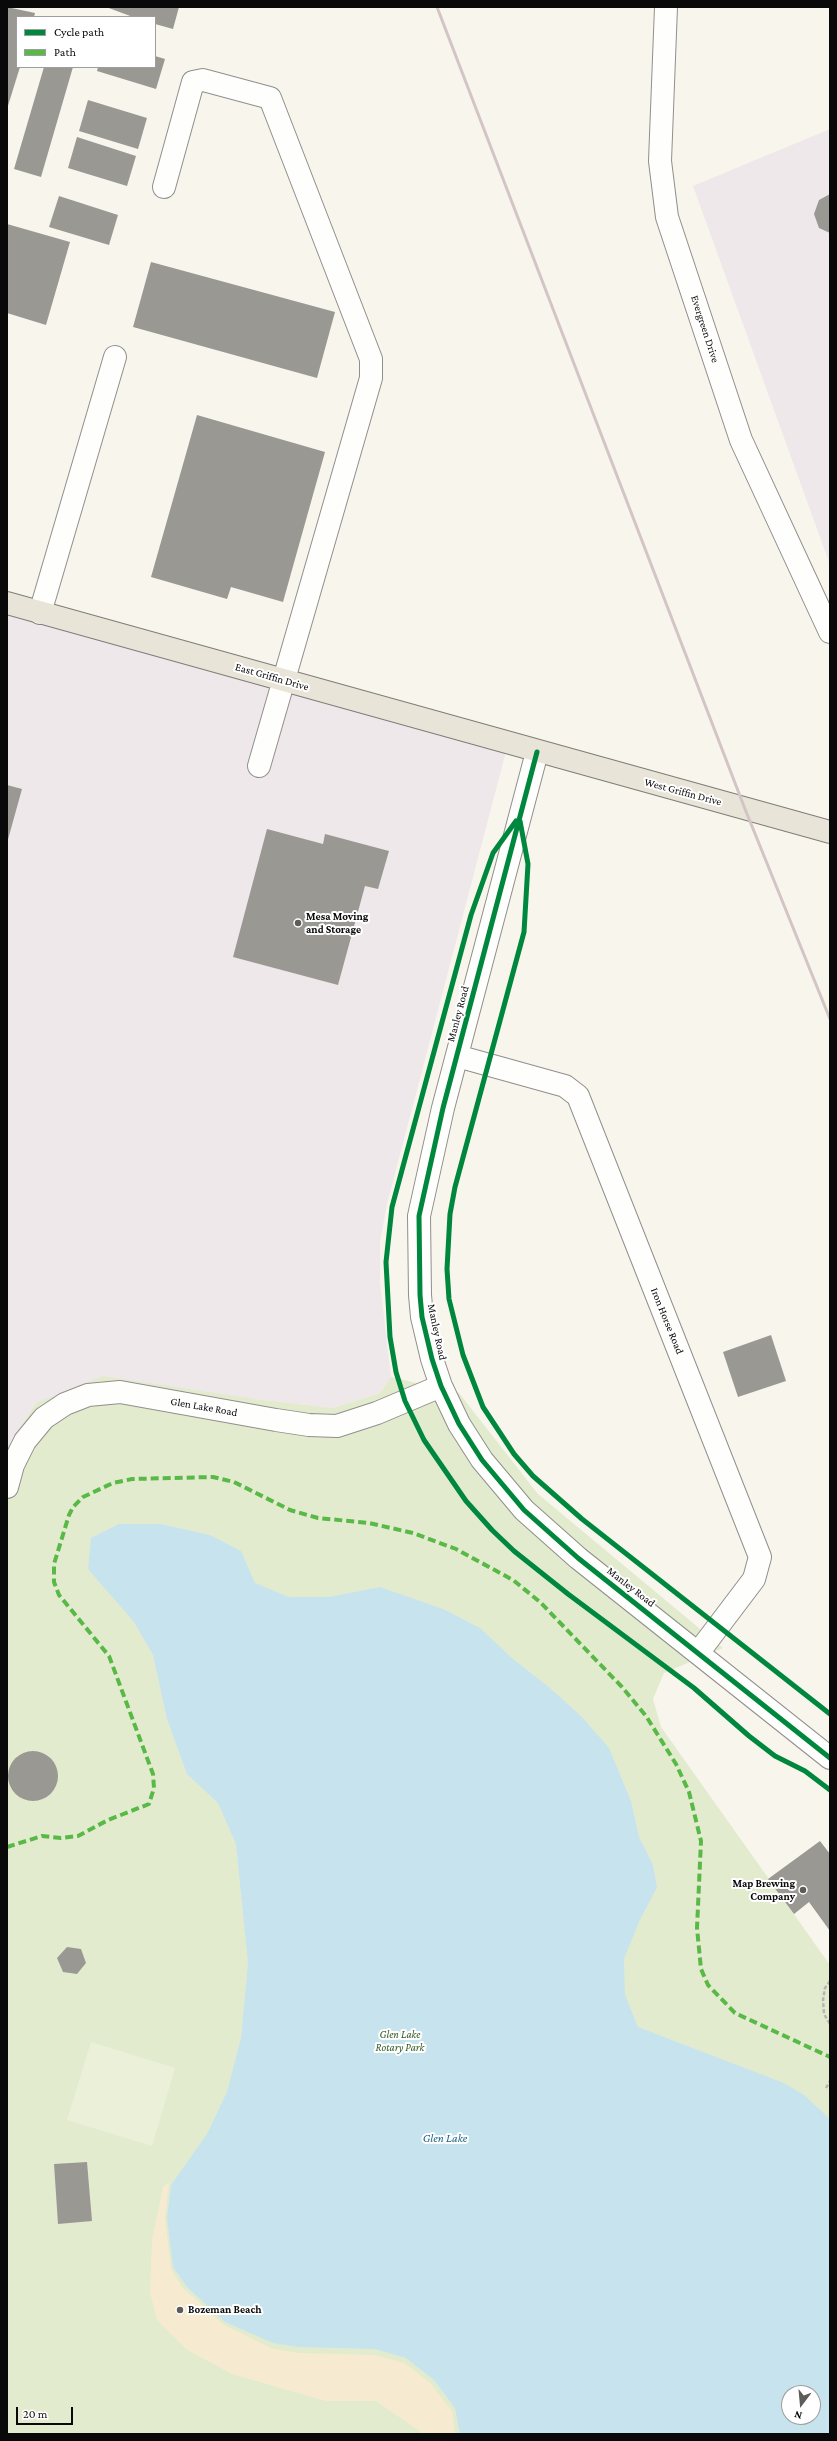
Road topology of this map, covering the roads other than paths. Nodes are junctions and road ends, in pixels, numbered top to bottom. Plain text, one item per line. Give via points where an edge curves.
1 (666, 7) edge
2 (164, 187) dead end
3 (115, 357) dead end
4 (7, 603) edge
5 (40, 612) junction
6 (830, 632) edge
7 (284, 681) junction
8 (537, 752) junction
9 (259, 766) dead end
10 (830, 832) edge
11 (457, 1056) junction
12 (440, 1386) junction
13 (7, 1487) edge
14 (698, 1653) junction
15 (830, 1758) edge

1 - 6 street, Evergreen Drive via 660,161 667,217 741,440
2 - 7 street via 193,82 203,80 270,98 370,359 371,378
3 - 5 street
4 - 5 main road, East Griffin Drive
5 - 7 main road, East Griffin Drive
7 - 8 main road, East Griffin Drive
7 - 9 street
8 - 10 main road, West Griffin Drive
8 - 11 street, Manley Road
11 - 12 street, Manley Road via 419,1216 418,1257 422,1318
11 - 14 street, Iron Horse Road via 565,1086 578,1096 760,1556 754,1579
12 - 13 street, Glen Lake Road via 377,1413 337,1426 276,1420 120,1392 88,1396 65,1404 44,1418 25,1441 13,1466
12 - 14 street, Manley Road via 482,1460 524,1510 578,1558
14 - 15 street, Manley Road

